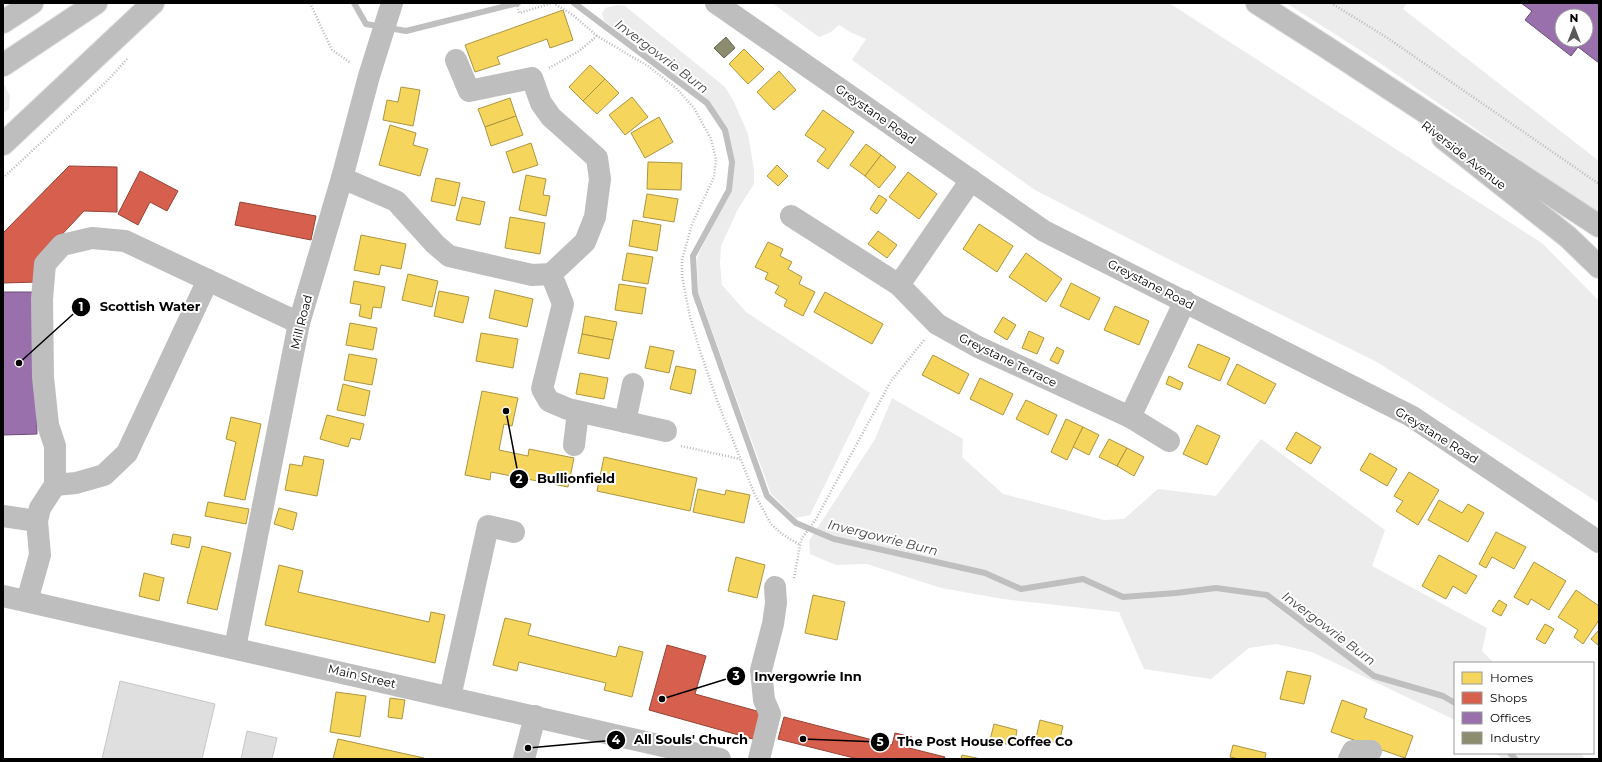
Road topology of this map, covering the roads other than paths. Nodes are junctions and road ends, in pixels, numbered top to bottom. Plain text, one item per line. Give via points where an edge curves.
1 (32, 3) edge
2 (96, 3) edge
3 (153, 3) edge
4 (716, 3) edge
5 (1256, 3) edge
6 (386, 19) edge
7 (3, 22) edge
8 (1326, 47) junction
9 (456, 60) dead end
10 (3, 65) edge
11 (3, 144) edge
12 (342, 178) junction
13 (971, 180) junction
14 (791, 216) dead end
15 (1599, 226) edge
16 (1599, 267) edge
17 (551, 274) junction
18 (208, 280) junction
19 (899, 285) junction
20 (1185, 301) junction
21 (299, 323) junction
22 (633, 384) dead end
23 (578, 412) junction
24 (1130, 417) junction
25 (625, 422) junction
26 (666, 430) road end
27 (1169, 441) dead end
28 (574, 445) dead end
29 (55, 485) junction
30 (3, 516) edge
31 (37, 521) junction
32 (514, 532) dead end
33 (1599, 542) edge
34 (775, 587) dead end
35 (3, 596) edge
36 (27, 601) junction
37 (235, 648) junction
38 (450, 697) junction
39 (535, 716) junction
40 (1371, 751) dead end
41 (524, 759) edge
42 (720, 759) edge
43 (759, 759) edge
44 (1349, 759) edge

1 - 7 main road
2 - 10 main road
3 - 11 main road
4 - 13 main road, Greystane Road
5 - 8 main road, Riverside Avenue
6 - 12 main road, Mill Road
8 - 15 main road, Riverside Avenue
8 - 16 main road, Riverside Avenue via 1568,237
9 - 17 main road via 469,91 532,78 541,103 551,117 597,158 600,179 594,217 585,242
12 - 17 main road via 396,201 449,256 532,275
12 - 21 main road, Mill Road
13 - 19 main road
13 - 20 main road, Greystane Road via 1044,231
14 - 19 main road, Greystane Terrace
17 - 23 main road via 563,304 542,389 549,401
18 - 21 main road
18 - 29 main road via 127,453 104,474 76,483
18 - 29 main road via 125,241 92,238 62,245 45,264 42,299 42,377 48,426 55,446
19 - 24 main road, Greystane Terrace via 937,324 978,347
20 - 24 main road
20 - 33 main road, Greystane Road via 1411,416
21 - 37 main road, Mill Road
22 - 25 main road
23 - 25 main road
23 - 28 main road
24 - 27 main road, Greystane Terrace
25 - 26 main road
29 - 31 main road via 40,508
30 - 31 main road
31 - 36 main road via 40,556
32 - 38 main road via 488,526
34 - 43 main road via 773,624 761,670 764,700 770,714
35 - 36 main road, Main Street
36 - 37 main road, Main Street
37 - 38 main road, Main Street
38 - 39 main road, Main Street
39 - 41 main road
39 - 42 main road, Main Street
40 - 44 main road via 1353,751

